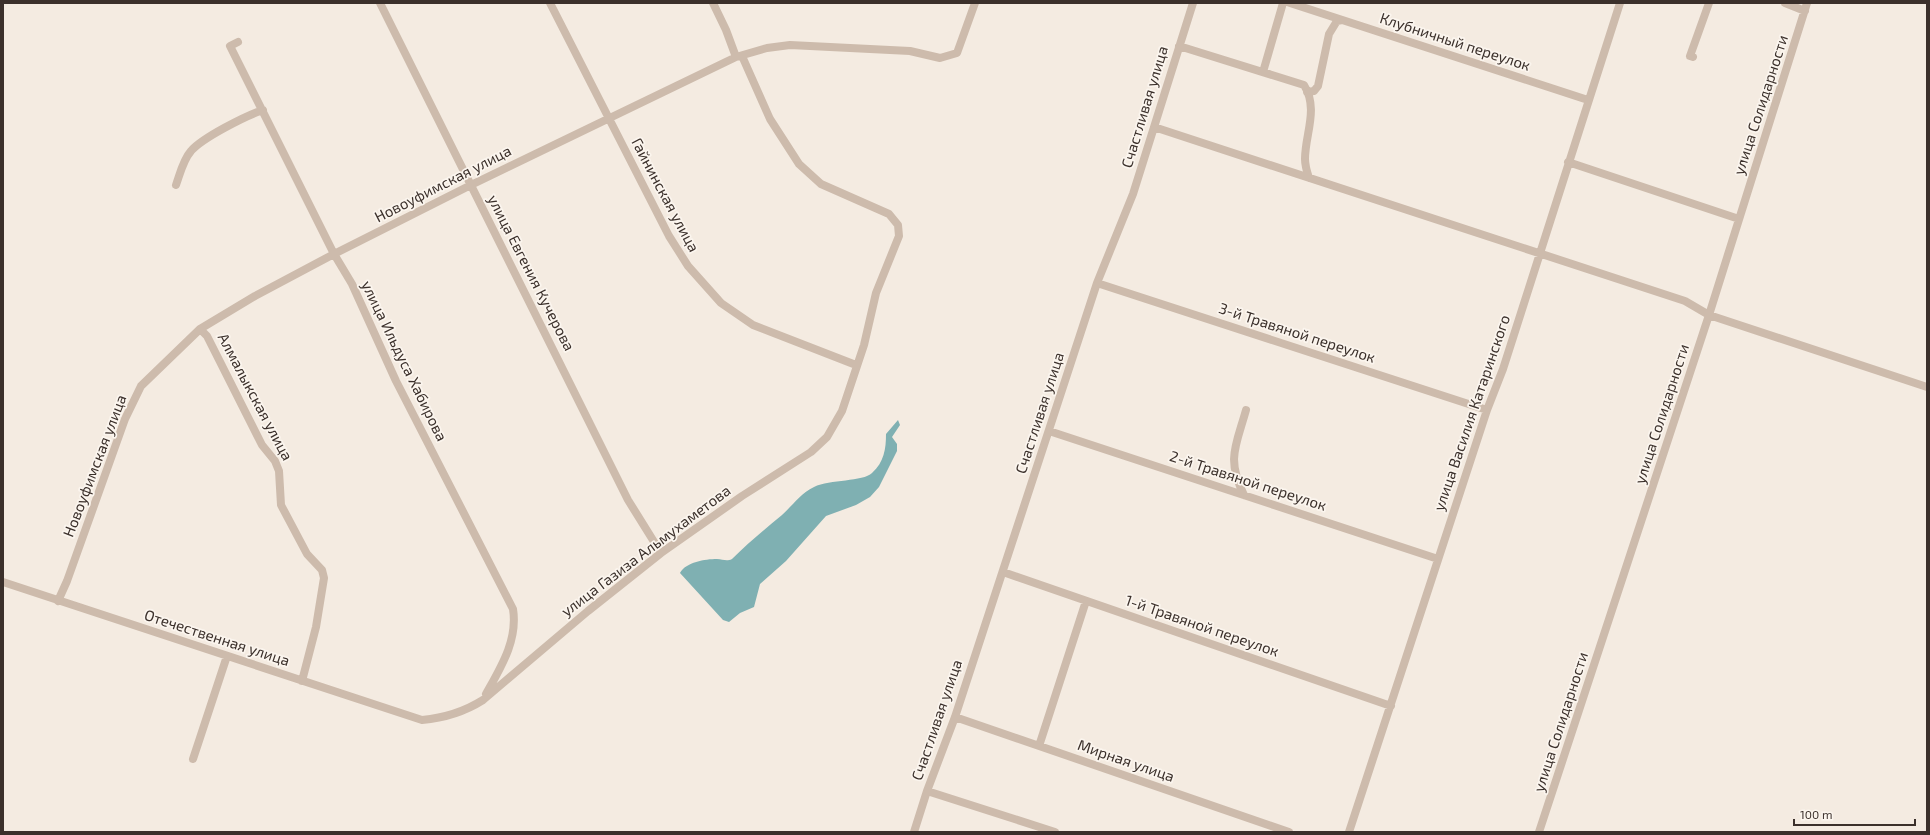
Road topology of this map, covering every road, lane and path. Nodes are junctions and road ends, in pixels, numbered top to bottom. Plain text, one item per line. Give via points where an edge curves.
1 (380, 3) edge
2 (550, 3) edge
3 (713, 3) edge
4 (975, 3) edge
5 (1193, 3) edge
6 (1283, 3) edge
7 (1290, 3) edge
8 (1620, 3) edge
9 (1709, 3) edge
10 (1785, 3) edge
11 (1806, 7) edge
12 (1342, 20) junction
13 (238, 42) dead end
14 (1179, 46) junction
15 (739, 57) junction
16 (1693, 57) dead end
17 (1262, 72) junction
18 (1307, 92) junction
19 (1588, 100) junction
20 (263, 110) junction
21 (609, 118) junction
22 (1154, 127) junction
23 (1568, 162) junction
24 (1309, 178) junction
25 (176, 185) dead end
26 (471, 185) junction
27 (1739, 220) junction
28 (334, 254) junction
29 (1540, 254) junction
30 (1097, 283) junction
31 (1709, 315) junction
32 (200, 329) junction
33 (856, 365) junction
34 (1927, 387) edge
35 (1246, 410) dead end
36 (1487, 410) junction
37 (1049, 431) junction
38 (1244, 495) junction
39 (661, 553) junction
40 (1438, 559) junction
41 (1003, 572) junction
42 (3, 582) edge
43 (58, 601) junction
44 (1086, 601) junction
45 (227, 656) junction
46 (302, 681) junction
47 (483, 700) junction
48 (1391, 706) junction
49 (954, 717) junction
50 (422, 720) joint
51 (1039, 746) junction
52 (194, 759) dead end
53 (927, 791) junction
54 (914, 832) edge
55 (1055, 832) edge
56 (1289, 832) edge
57 (1349, 832) edge
58 (1539, 832) edge

1 - 26 street, улица Евгения Кучерова
2 - 21 street, Гайнинская улица
3 - 15 street, улица Газиза Альмухаметова
4 - 15 street, Новоуфимская улица via 956,52 940,58 910,51 790,45 766,48
5 - 14 street, Счастливая улица
6 - 17 street
7 - 12 street, Клубничный переулок
8 - 19 street, улица Василия Катаринского
9 - 16 street via 1690,56
10 - 11 street
11 - 27 street, улица Солидарности
12 - 18 street via 1337,21 1329,34 1318,86 1314,91
12 - 19 street, Клубничный переулок
13 - 20 street, улица Ильдуса Хабирова via 230,46
14 - 17 street
14 - 22 street, Счастливая улица
15 - 21 street, Новоуфимская улица
15 - 33 street, улица Газиза Альмухаметова via 770,119 799,164 821,184 888,214 898,225 899,236 876,293 864,345
17 - 18 street via 1304,85
18 - 24 street via 1312,113 1304,160
19 - 23 street, улица Василия Катаринского
20 - 25 street via 198,145 190,152
20 - 28 street, улица Ильдуса Хабирова
21 - 26 street, Новоуфимская улица
21 - 33 street, Гайнинская улица via 669,236 688,266 721,303 753,325
22 - 24 street
22 - 30 street, Счастливая улица via 1133,194
23 - 27 street
23 - 29 street, улица Василия Катаринского
24 - 29 street
26 - 28 street, Новоуфимская улица
26 - 39 street, улица Евгения Кучерова via 628,500
27 - 31 street, улица Солидарности
28 - 32 street, Новоуфимская улица
28 - 47 street, улица Ильдуса Хабирова via 352,284 396,382 513,608 514,631 508,650
29 - 31 street via 1685,301
29 - 36 street, улица Василия Катаринского
30 - 36 street, 3-й Травяной переулок
30 - 37 street, Счастливая улица
31 - 34 street
31 - 58 street, улица Солидарности
32 - 43 street, Новоуфимская улица via 141,386 125,419
32 - 46 street, Алмалыкская улица via 207,336 262,445 275,461 279,471 281,505 307,554 322,570 324,578 316,627
33 - 39 street, улица Газиза Альмухаметова via 842,411 827,437 811,452 742,496
35 - 38 street via 1233,467
36 - 40 street, улица Василия Катаринского
37 - 38 street, 2-й Травяной переулок
37 - 41 street, Счастливая улица
38 - 40 street, 2-й Травяной переулок
39 - 47 street, улица Газиза Альмухаметова
40 - 48 street, улица Василия Катаринского
41 - 44 street, 1-й Травяной переулок
41 - 49 street, Счастливая улица
42 - 43 street, Отечественная улица
43 - 45 street, Отечественная улица
44 - 48 street, 1-й Травяной переулок
44 - 51 street
45 - 46 street, Отечественная улица
45 - 52 street
46 - 50 street, Отечественная улица
47 - 50 street, улица Газиза Альмухаметова via 454,714
48 - 57 street, улица Василия Катаринского
49 - 51 street, Мирная улица
49 - 53 street, Счастливая улица
51 - 56 street, Мирная улица
53 - 54 street, Счастливая улица
53 - 55 street

